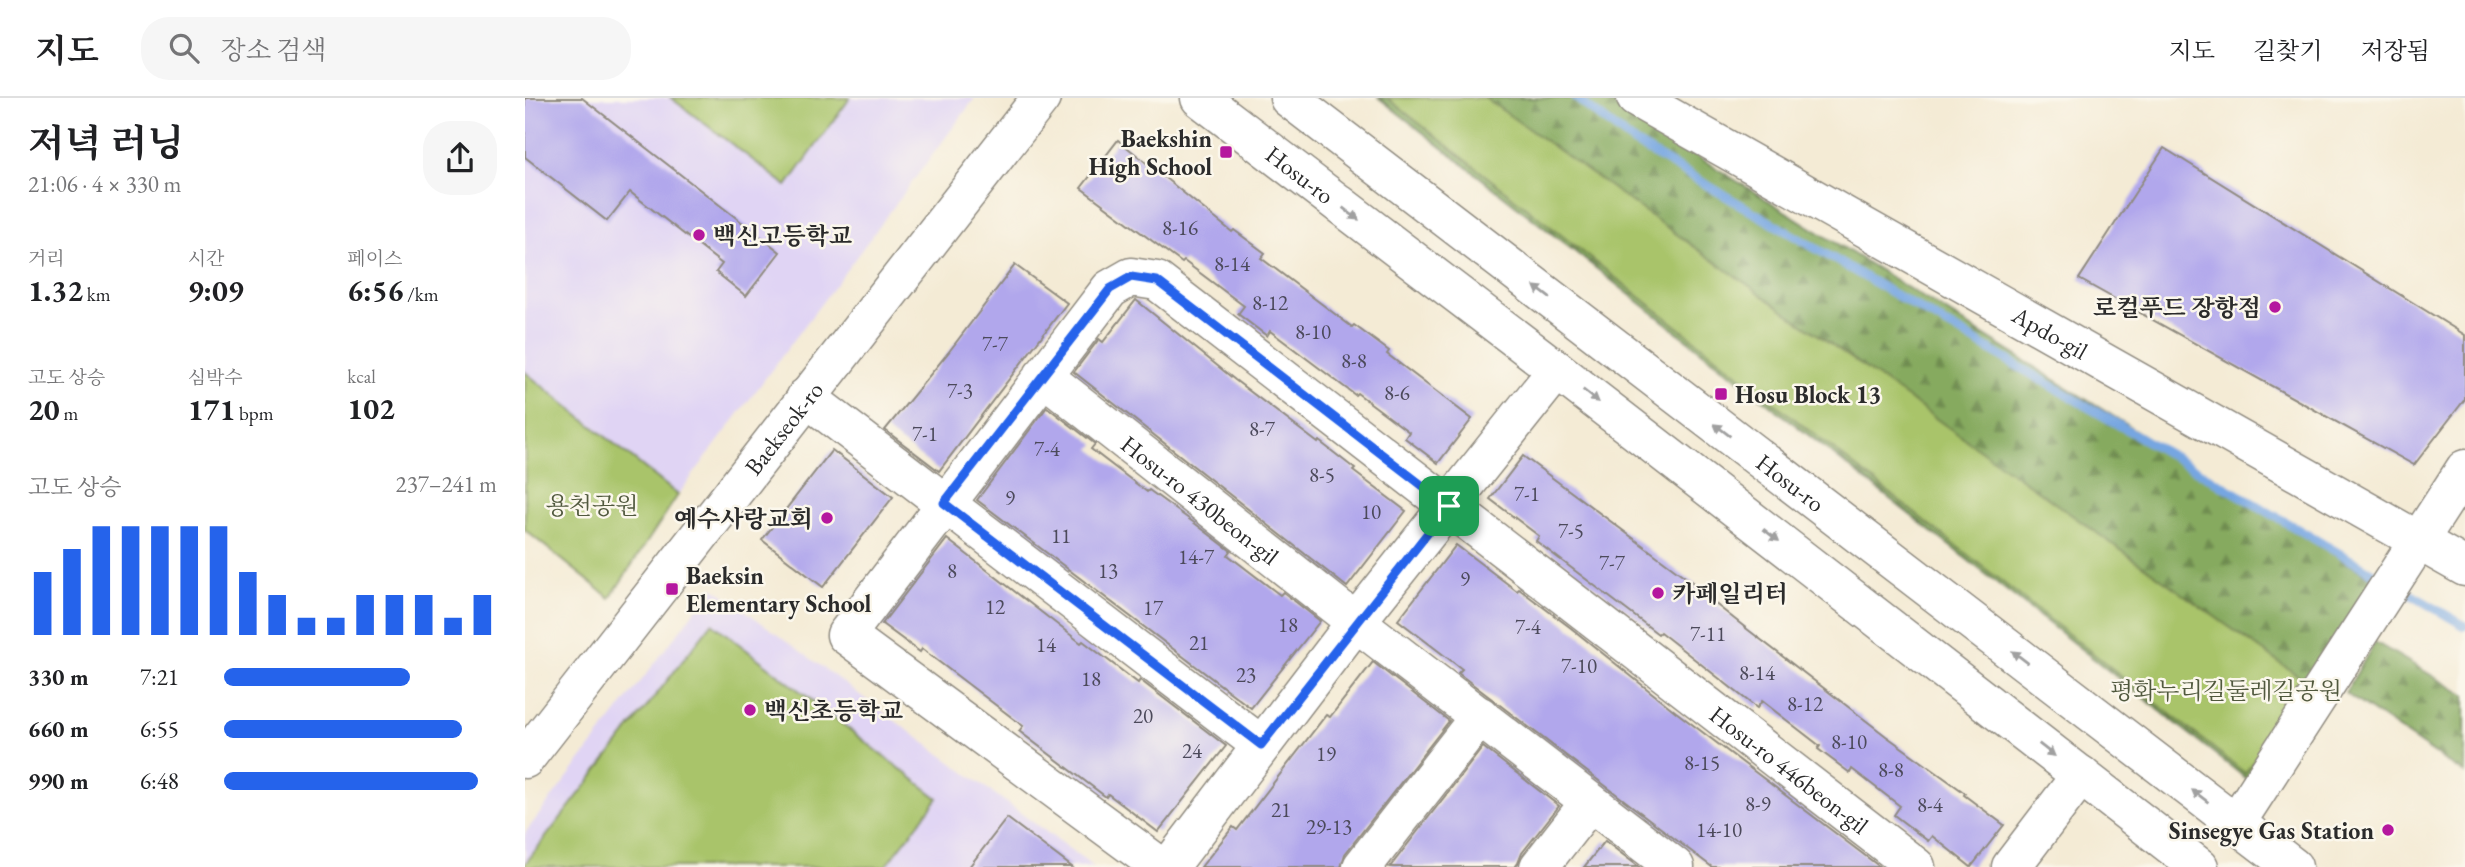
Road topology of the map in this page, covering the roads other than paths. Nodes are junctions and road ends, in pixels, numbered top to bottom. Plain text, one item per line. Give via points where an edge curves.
1 (1041, 98) edge
2 (1200, 98) edge
3 (1289, 98) edge
4 (1644, 100) edge
5 (1557, 370) junction
6 (1043, 376) junction
7 (806, 397) junction
8 (2465, 469) edge
9 (944, 503) junction
10 (1449, 506) junction
11 (2416, 547) junction
12 (2465, 567) edge
13 (1356, 622) junction
14 (1480, 716) junction
15 (1261, 745) junction
16 (525, 759) edge
17 (2081, 775) junction
18 (1590, 802) junction
19 (2236, 823) junction
20 (1671, 866) edge
21 (1161, 867) edge
22 (1169, 867) edge
23 (1362, 867) edge
24 (1539, 867) edge
25 (1916, 867) edge
26 (2011, 867) edge
27 (2199, 867) edge
28 (2293, 867) edge

1 - 7 street, Baekseok-ro
2 -> 5 street, Hosu-ro
19 -> 3 street, Hosu-ro
4 - 11 street, Apdo-gil
5 - 10 street
5 -> 17 street, Hosu-ro
6 - 9 street
6 - 10 street via 1110,289 1131,277 1157,281
6 - 13 street, Hosu-ro 430beon-gil
7 - 9 street
7 - 16 street, Baekseok-ro
8 - 11 street
9 - 15 street
9 - 21 street via 846,635
10 - 13 street
10 - 25 street, Hosu-ro 446beon-gil
11 - 12 street, Apdo-gil
11 - 19 street
13 - 14 street, Hosu-ro 430beon-gil
13 - 15 street
14 - 18 street, Hosu-ro 430beon-gil
14 - 23 street
15 - 22 street
17 - 26 street
17 - 27 street, Hosu-ro
18 - 20 street
18 - 24 street
19 - 28 street, Hosu-ro

